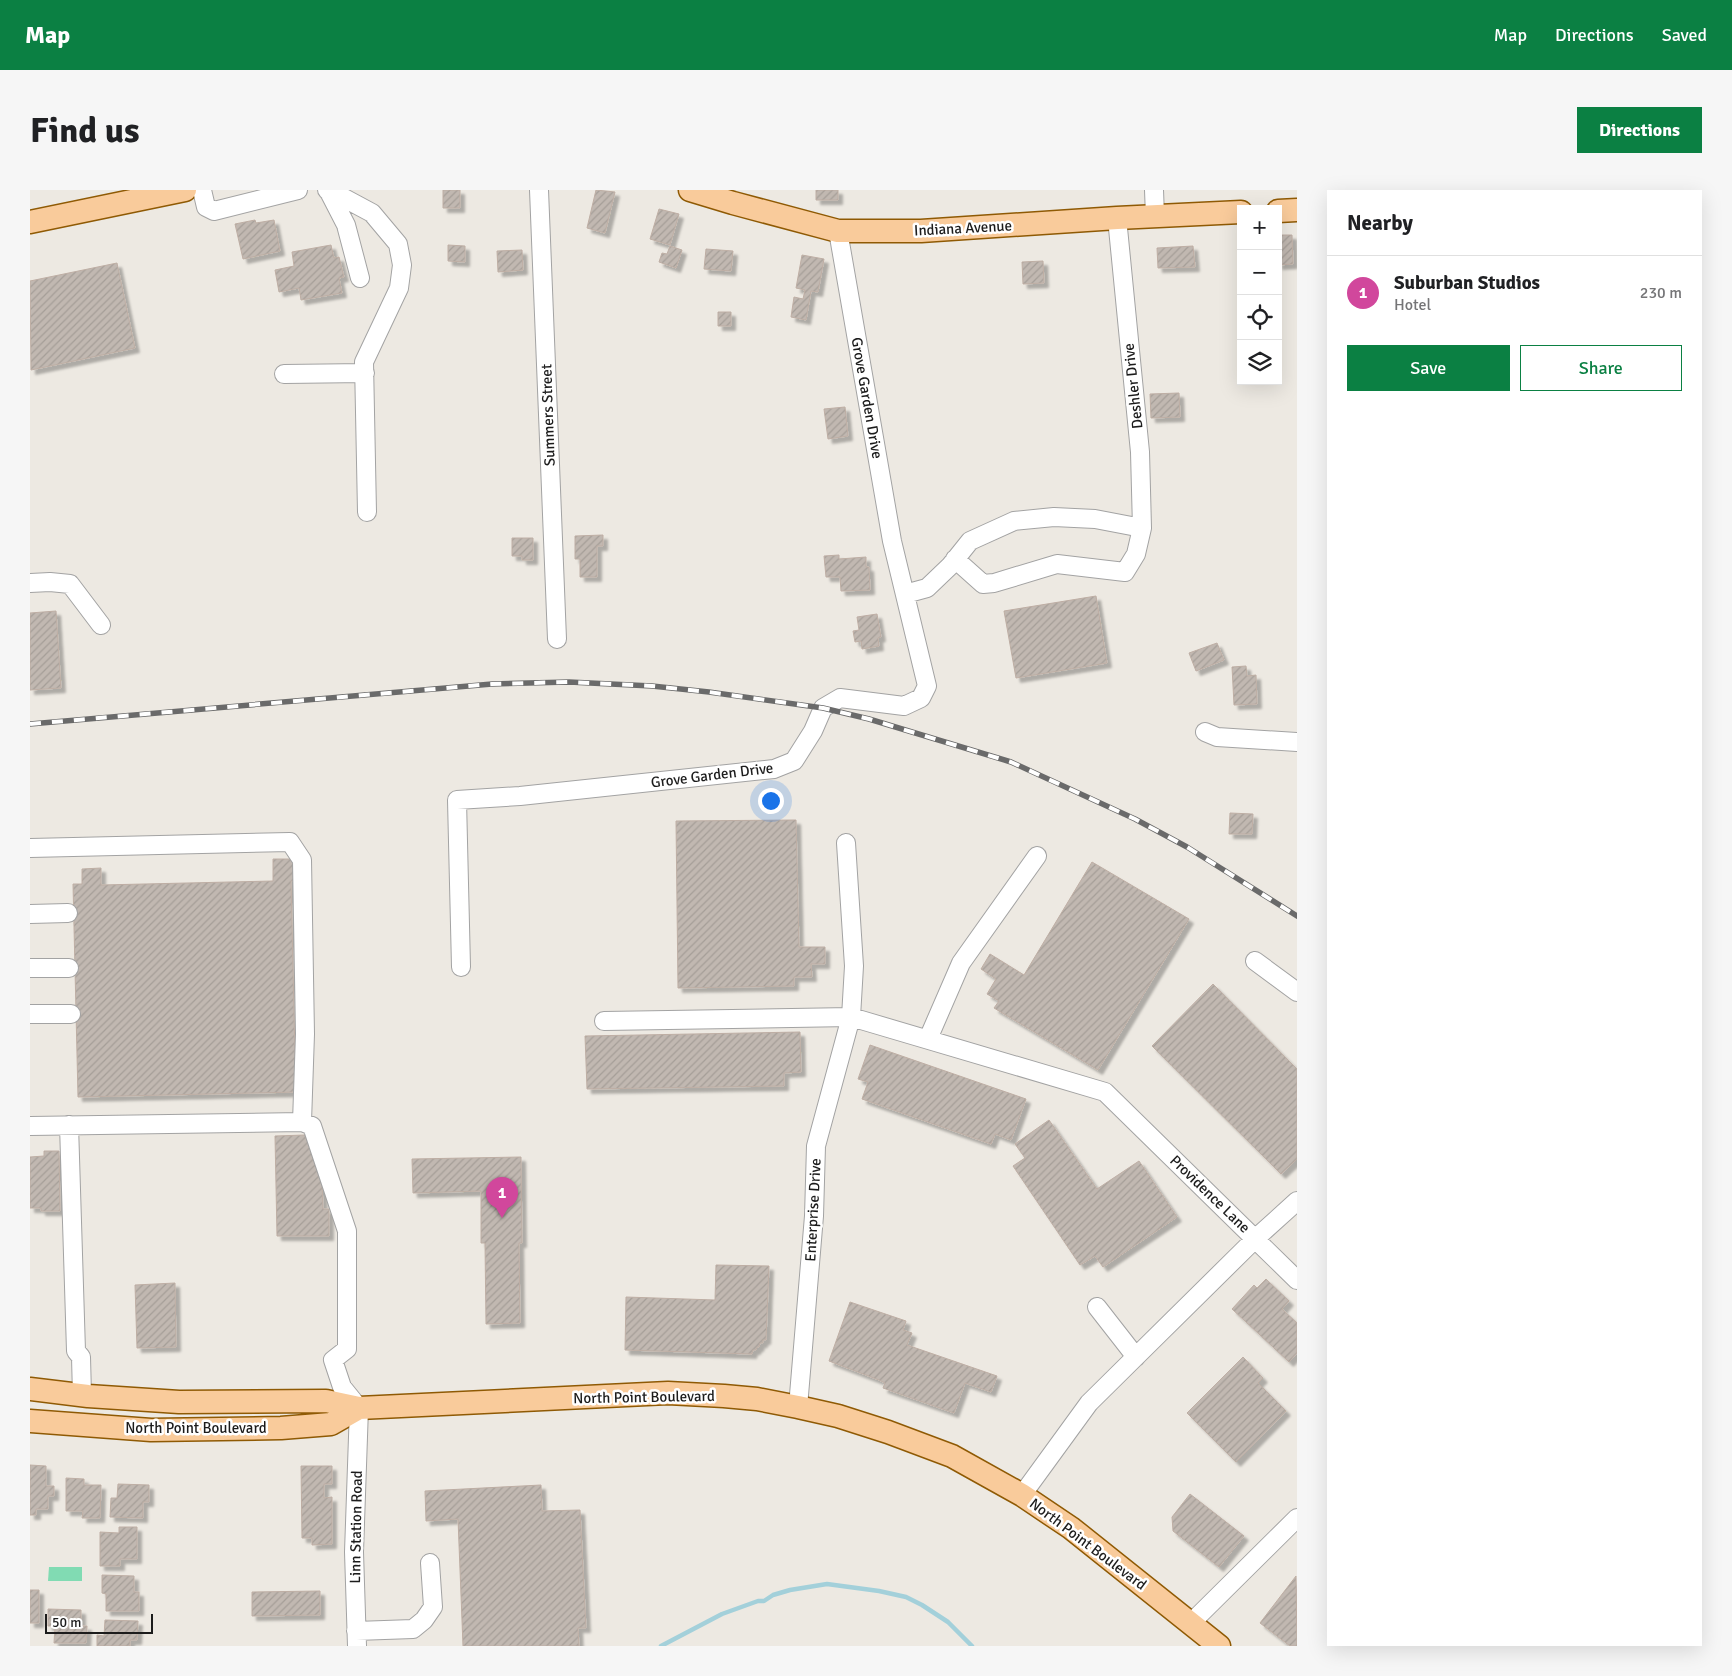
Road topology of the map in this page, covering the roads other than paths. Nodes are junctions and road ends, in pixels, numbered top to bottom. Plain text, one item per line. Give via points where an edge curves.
1 (185, 190) edge
2 (202, 190) edge
3 (298, 190) edge
4 (539, 190) edge
5 (690, 190) edge
6 (1154, 190) edge
7 (328, 191) edge
8 (733, 197) edge
9 (1297, 210) edge
10 (1282, 211) edge
11 (1237, 212) edge
12 (1155, 216) junction
13 (1117, 218) junction
14 (30, 222) edge
15 (838, 231) junction
16 (360, 278) dead end
17 (284, 374) dead end
18 (365, 374) junction
19 (368, 512) dead end
20 (1142, 528) junction
21 (956, 559) junction
22 (30, 583) edge
23 (904, 594) junction
24 (101, 625) dead end
25 (557, 639) dead end
26 (1205, 732) dead end
27 (1297, 742) edge
28 (846, 843) dead end
29 (30, 848) edge
30 (1037, 856) dead end
31 (68, 913) dead end
32 (30, 914) edge
33 (1255, 961) dead end
34 (461, 967) dead end
35 (30, 968) edge
36 (69, 968) dead end
37 (1297, 992) edge
38 (30, 1014) edge
39 (71, 1014) dead end
40 (851, 1017) junction
41 (604, 1021) dead end
42 (928, 1039) junction
43 (302, 1122) junction
44 (69, 1125) junction
45 (30, 1126) edge
46 (1297, 1201) edge
47 (1256, 1239) junction
48 (1297, 1280) edge
49 (1098, 1307) dead end
50 (1136, 1356) junction
51 (30, 1389) edge
52 (82, 1395) junction
53 (798, 1407) junction
54 (359, 1408) junction
55 (30, 1421) edge
56 (1022, 1494) junction
57 (1295, 1524) edge
58 (430, 1563) dead end
59 (1191, 1623) junction
60 (357, 1639) edge
61 (1218, 1646) edge

1 - 14 main road
2 - 3 street via 206,207 214,211
4 - 25 street, Summers Street
5 - 8 main road, Indiana Avenue
6 - 12 street
7 - 16 street via 346,225
7 - 18 street via 372,213 398,244 402,265 399,288 364,362
8 - 15 main road, Indiana Avenue
9 - 10 main road
11 - 12 main road, Indiana Avenue
12 - 13 main road, Indiana Avenue
13 - 15 main road, Indiana Avenue via 920,231
13 - 20 street, Deshler Drive via 1140,452
15 - 23 street, Grove Garden Drive
17 - 18 street
18 - 19 street
20 - 21 street via 1095,519 1054,517 1014,521 970,541
20 - 21 street, Deshler Drive via 1136,554 1125,572 1056,564 984,584
21 - 23 street via 927,588
22 - 24 street via 70,584
23 - 34 street, Grove Garden Drive via 926,686 922,698 904,706 840,698 823,708 794,761 774,769 457,800
26 - 27 street via 1217,737
28 - 40 street, Enterprise Drive via 854,966
29 - 43 street via 290,842 302,860 305,1034
30 - 42 street via 961,963
31 - 32 street
33 - 37 street
35 - 36 street
38 - 39 street
40 - 41 street, Providence Lane
40 - 42 street, Providence Lane
40 - 53 street, Enterprise Drive via 816,1146 814,1216
42 - 47 street, Providence Lane via 1105,1092
43 - 44 street
43 - 54 street via 312,1126 346,1231 348,1349 333,1360 342,1387
44 - 45 street
44 - 52 street via 76,1350 81,1357
46 - 47 street
47 - 48 street
47 - 50 street, Providence Lane
49 - 50 street
50 - 56 street, Providence Lane via 1089,1403
51 - 52 main road, North Point Boulevard
52 - 54 main road, North Point Boulevard via 179,1402 326,1401
53 - 54 main road, North Point Boulevard via 724,1396 668,1394
53 - 56 main road, North Point Boulevard via 838,1416 923,1444
54 - 55 main road, North Point Boulevard via 331,1424 281,1428 151,1430
54 - 60 street, Linn Station Road via 354,1552
56 - 59 main road, North Point Boulevard via 1071,1528
57 - 59 street
58 - 60 street via 433,1607 424,1620 413,1629
59 - 61 main road, North Point Boulevard

